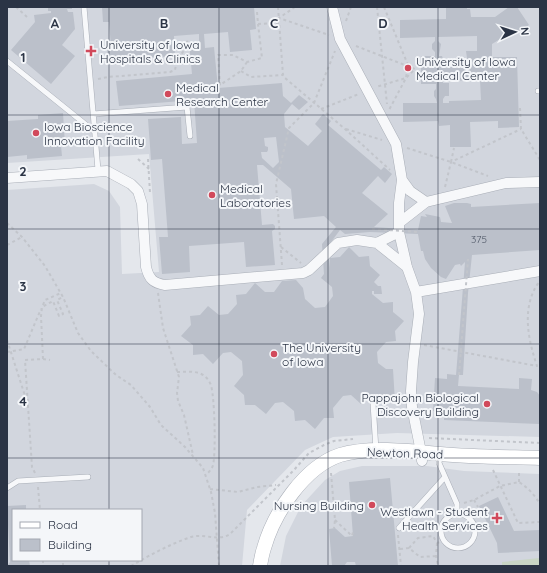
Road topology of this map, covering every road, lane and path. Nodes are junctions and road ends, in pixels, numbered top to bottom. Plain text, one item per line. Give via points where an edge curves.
1 (16, 7) edge
2 (84, 7) edge
3 (278, 7) edge
4 (332, 7) edge
5 (377, 7) edge
6 (384, 7) edge
7 (257, 12) dead end
8 (27, 17) dead end
9 (279, 23) junction
10 (258, 24) junction
11 (340, 39) junction
12 (187, 40) dead end
13 (7, 62) edge
14 (247, 62) junction
15 (241, 71) junction
16 (283, 75) junction
17 (98, 79) dead end
18 (314, 104) junction
19 (520, 108) dead end
20 (93, 114) junction
21 (345, 129) junction
22 (521, 129) junction
23 (95, 132) junction
24 (190, 136) dead end
25 (396, 144) junction
26 (454, 148) dead end
27 (138, 159) dead end
28 (148, 159) dead end
29 (540, 160) edge
30 (451, 162) junction
31 (98, 170) junction
32 (7, 178) edge
33 (402, 180) junction
34 (540, 182) edge
35 (506, 183) junction
36 (442, 198) junction
37 (426, 202) junction
38 (7, 223) edge
39 (399, 228) junction
40 (372, 230) dead end
41 (418, 232) dead end
42 (22, 237) junction
43 (377, 244) junction
44 (7, 245) edge
45 (281, 247) junction
46 (468, 259) dead end
47 (406, 267) junction
48 (309, 270) junction
49 (540, 271) edge
50 (283, 275) junction
51 (540, 281) edge
52 (157, 284) junction
53 (416, 292) junction
54 (61, 293) junction
55 (63, 297) junction
56 (42, 307) junction
57 (7, 340) edge
58 (415, 343) junction
59 (11, 351) junction
60 (7, 352) edge
61 (43, 359) junction
62 (50, 360) dead end
63 (178, 372) junction
64 (459, 375) dead end
65 (373, 403) dead end
66 (28, 405) junction
67 (376, 451) junction
68 (440, 454) junction
69 (421, 456) junction
70 (193, 457) junction
71 (540, 458) edge
72 (330, 460) junction
73 (493, 470) dead end
74 (519, 472) dead end
75 (206, 475) junction
76 (88, 477) dead end
77 (445, 477) junction
78 (37, 479) junction
79 (518, 482) junction
80 (277, 485) dead end
81 (500, 486) junction
82 (7, 488) edge
83 (210, 489) junction
84 (474, 500) junction
85 (456, 504) junction
86 (540, 504) edge
87 (478, 507) dead end
88 (40, 509) edge
89 (457, 513) junction
90 (334, 520) junction
91 (540, 522) edge
92 (334, 528) dead end
93 (398, 529) joint
94 (353, 532) dead end
95 (225, 537) dead end
96 (216, 538) junction
97 (444, 541) junction
98 (437, 543) junction
99 (409, 548) junction
100 (400, 549) junction
101 (436, 556) junction
102 (142, 560) edge
103 (140, 561) edge
104 (63, 562) dead end
105 (63, 566) edge
106 (131, 566) edge
107 (219, 566) edge
108 (260, 566) edge
109 (401, 566) edge
110 (438, 566) edge

1 - 8 path
2 - 20 lane
3 - 9 path
4 - 11 street
5 - 6 path via 388,113 406,78 408,65
7 - 10 path
9 - 10 path
9 - 16 path
10 - 14 path via 262,58
11 - 18 path
11 - 25 street
12 - 17 path via 188,45 177,60 176,70
13 - 23 lane
14 - 15 path
14 - 15 path via 233,55 218,54 220,85
15 - 16 path via 251,77
16 - 18 path
18 - 21 path
18 - 45 path via 289,128 276,184
19 - 22 path
20 - 23 lane
20 - 24 lane via 186,107
21 - 25 path
21 - 33 path
22 - 29 path
22 - 30 path
23 - 31 lane
25 - 30 path
25 - 33 street
26 - 30 path
27 - 28 path via 148,169
30 - 35 path
30 - 36 path
31 - 32 street
31 - 52 street via 113,174 138,191 142,204 146,267 151,280
33 - 37 street via 410,191
33 - 39 street
34 - 35 street
35 - 36 street
36 - 37 street
37 - 39 street
38 - 42 path
39 - 43 street
39 - 47 street
40 - 41 path, bridge
42 - 44 path
42 - 54 path via 45,266
43 - 47 street
43 - 48 street via 357,240 338,243
45 - 48 path
45 - 50 path
46 - 64 path, bridge
47 - 53 street
48 - 50 street
49 - 53 street
50 - 52 street
51 - 58 path via 529,303 530,344 536,366
52 - 63 path via 163,328
53 - 58 street via 419,314
54 - 55 path
54 - 56 path via 45,300
55 - 56 path via 57,300 64,314 59,316 53,301
55 - 70 path via 78,333 91,351 116,375 132,386 161,425 185,446
56 - 59 path via 24,349
56 - 61 path
57 - 59 path
58 - 69 street via 411,391
59 - 60 path
59 - 66 path
61 - 62 path
61 - 66 path via 25,360
63 - 70 path via 178,401 184,415
63 - 75 path via 195,371 210,382 213,392 215,453 213,467
65 - 67 lane
66 - 78 path via 32,467
67 - 69 street, Newton Road
67 - 72 street, Newton Road via 341,455
68 - 69 street, Newton Road
68 - 71 street, Newton Road
68 - 77 lane via 439,463
70 - 75 path
72 - 90 path
72 - 108 street, Newton Road via 304,480 278,514 263,549
73 - 81 path
74 - 79 path
75 - 83 path
76 - 78 lane
77 - 85 lane
77 - 93 lane
78 - 82 lane via 18,481
78 - 88 path
79 - 81 path
79 - 86 path via 536,496
80 - 83 path via 238,492
81 - 84 path
81 - 91 path via 518,523
83 - 96 path via 215,513
84 - 85 path
84 - 87 path
85 - 89 lane
89 - 97 lane via 448,516 442,523 440,532
89 - 97 lane via 472,521 474,538 468,545 459,548
90 - 92 path
90 - 94 path via 352,536
93 - 100 path
95 - 96 path
96 - 102 path via 198,535
96 - 107 path
97 - 98 path
98 - 99 path via 433,536 418,538
98 - 101 path
99 - 100 path
99 - 101 path via 420,557
100 - 109 path
101 - 110 path
103 - 106 path
104 - 105 path

